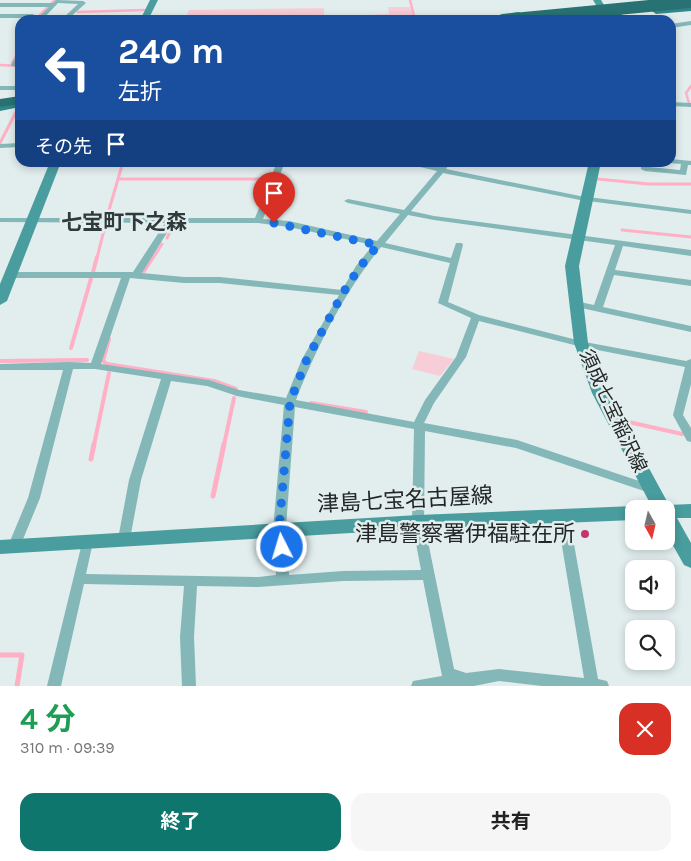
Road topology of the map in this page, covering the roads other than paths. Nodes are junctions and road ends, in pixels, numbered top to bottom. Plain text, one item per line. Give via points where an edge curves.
1 (154, 0) edge
2 (675, 0) edge
3 (55, 2) edge
4 (599, 3) edge
5 (0, 5) edge
6 (691, 5) edge
7 (47, 8) junction
8 (56, 11) dead end
9 (65, 12) dead end
10 (73, 12) junction
11 (36, 15) edge
12 (42, 15) edge
13 (70, 15) edge
14 (146, 15) edge
15 (511, 15) edge
16 (566, 15) edge
17 (588, 15) edge
18 (606, 15) edge
19 (627, 15) edge
20 (0, 16) edge
21 (15, 17) edge
22 (691, 23) edge
23 (676, 25) edge
24 (0, 88) edge
25 (15, 88) edge
26 (15, 95) edge
27 (0, 98) edge
28 (15, 101) edge
29 (0, 103) edge
30 (676, 104) edge
31 (15, 105) edge
32 (691, 105) edge
33 (0, 108) edge
34 (15, 145) edge
35 (0, 146) edge
36 (688, 163) edge
37 (54, 167) edge
38 (279, 167) edge
39 (429, 167) edge
40 (442, 167) edge
41 (594, 167) edge
42 (645, 167) edge
43 (440, 169) junction
44 (587, 199) junction
45 (348, 201) dead end
46 (405, 212) junction
47 (691, 212) edge
48 (33, 219) junction
49 (0, 220) edge
50 (171, 220) junction
51 (258, 221) junction
52 (579, 236) junction
53 (620, 243) junction
54 (378, 245) junction
55 (459, 245) dead end
56 (691, 253) edge
57 (454, 261) junction
58 (610, 272) junction
59 (10, 275) junction
60 (132, 275) junction
61 (691, 283) edge
62 (343, 293) junction
63 (0, 301) edge
64 (575, 304) junction
65 (598, 310) junction
66 (476, 316) junction
67 (691, 330) edge
68 (581, 344) junction
69 (691, 363) edge
70 (69, 365) junction
71 (95, 366) junction
72 (0, 367) edge
73 (167, 377) junction
74 (290, 402) junction
75 (419, 425) junction
76 (691, 438) edge
77 (650, 488) junction
78 (657, 500) edge
79 (691, 511) edge
80 (675, 513) edge
81 (625, 514) edge
82 (562, 516) junction
83 (418, 522) junction
84 (675, 528) edge
85 (280, 530) junction
86 (124, 539) junction
87 (87, 542) junction
88 (686, 544) edge
89 (7, 547) edge
90 (691, 560) edge
91 (429, 575) junction
92 (79, 579) junction
93 (191, 580) junction
94 (283, 580) junction
95 (466, 683) edge
96 (597, 685) edge
97 (54, 686) edge
98 (189, 686) edge
99 (418, 686) edge

1 - 14 main road
2 - 4 street
3 - 7 street
3 - 10 street via 83,3
4 - 15 main road
4 - 18 main road
5 - 7 street
6 - 16 highway, bridge
6 - 17 highway, bridge
6 - 19 main road
7 - 8 street
7 - 11 street
7 - 12 street
9 - 10 street
10 - 13 street
20 - 21 street
22 - 23 street
24 - 25 street
26 - 27 highway
28 - 29 highway
30 - 32 street
31 - 33 main road
34 - 35 street
36 - 42 street via 682,173 645,170
37 - 48 main road
38 - 51 street
39 - 43 street
40 - 43 street
41 - 44 main road, 須成七宝稲沢線
43 - 44 street
43 - 46 street
44 - 47 street
44 - 52 main road, 須成七宝稲沢線
45 - 46 street
46 - 52 street via 458,222
46 - 54 street
48 - 49 street
48 - 50 street
48 - 59 main road
50 - 51 street
50 - 60 street via 162,238
51 - 54 street via 289,224
52 - 53 street
52 - 64 main road, 須成七宝稲沢線 via 572,266
53 - 56 street
53 - 58 street
54 - 57 street
54 - 62 street
55 - 57 street
57 - 66 street via 443,303
58 - 61 street
58 - 65 street
59 - 60 street
59 - 63 main road
60 - 62 street
60 - 71 street
62 - 74 street via 307,359
64 - 65 street
64 - 68 main road, 須成七宝稲沢線
65 - 67 street
66 - 68 street
66 - 75 street via 461,357 428,402
68 - 69 street
68 - 77 main road, 須成七宝稲沢線 via 600,393
69 - 76 street via 678,415
70 - 71 street
70 - 72 street
70 - 89 street via 34,498
71 - 73 street
73 - 74 street
73 - 86 street via 135,480
74 - 75 street
74 - 85 street
75 - 77 street via 517,444
75 - 83 street
77 - 78 main road, 須成七宝稲沢線
79 - 80 main road
81 - 82 main road, 津島七宝名古屋線
82 - 83 main road, 津島七宝名古屋線
82 - 96 street
83 - 85 main road, 津島七宝名古屋線
83 - 91 street
84 - 88 main road
85 - 86 main road, 津島七宝名古屋線
85 - 94 street
86 - 87 main road, 津島七宝名古屋線
87 - 89 main road, 津島七宝名古屋線
87 - 92 street
88 - 90 main road
91 - 94 street
91 - 95 street via 448,673
92 - 93 street
92 - 97 street
93 - 94 street
93 - 98 street via 187,637
95 - 96 street via 499,675
95 - 99 street

